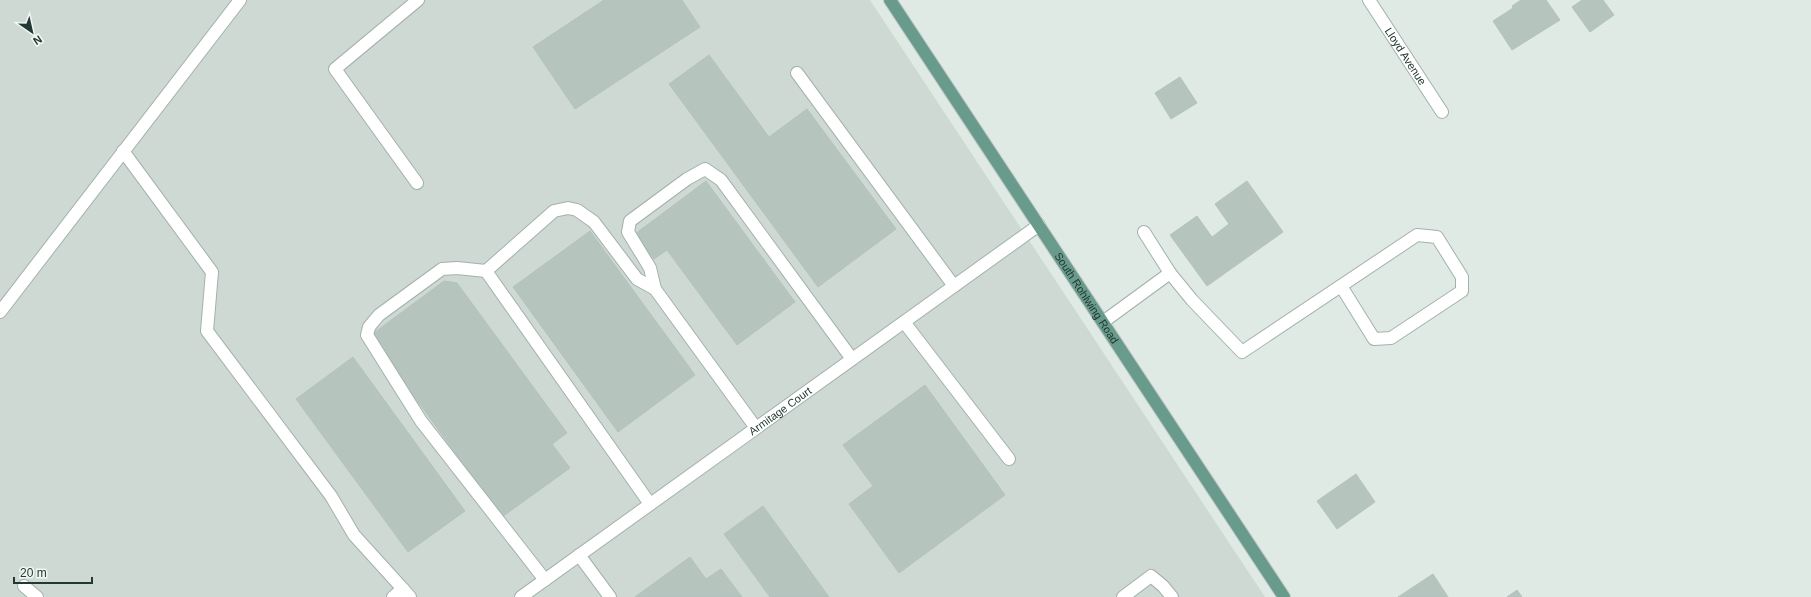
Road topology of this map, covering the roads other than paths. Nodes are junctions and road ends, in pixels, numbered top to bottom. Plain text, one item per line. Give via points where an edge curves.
1 (240, 0) edge
2 (418, 0) edge
3 (890, 0) edge
4 (1369, 0) edge
5 (797, 74) dead end
6 (1442, 112) dead end
7 (123, 151) junction
8 (417, 183) dead end
9 (1039, 225) junction
10 (1144, 232) dead end
11 (486, 271) junction
12 (1170, 273) junction
13 (954, 286) junction
14 (1341, 286) junction
15 (655, 289) junction
16 (0, 312) edge
17 (904, 322) junction
18 (1103, 322) junction
19 (852, 359) junction
20 (756, 428) junction
21 (1009, 459) dead end
22 (650, 504) junction
23 (579, 555) junction
24 (545, 580) junction
25 (24, 586) dead end
26 (406, 593) edge
27 (37, 597) edge
28 (393, 597) edge
29 (521, 597) edge
30 (610, 597) edge
31 (1123, 597) edge
32 (1172, 597) edge
33 (1284, 597) edge

1 - 7 street
2 - 8 street via 335,69
3 - 9 main road, South Rohlwing Road
4 - 6 street, Lloyd Avenue
5 - 13 street
7 - 16 street
7 - 26 street via 212,272 206,331 331,496 354,535
9 - 13 street, Armitage Court
9 - 18 main road, South Rohlwing Road
10 - 12 street
11 - 15 street via 554,211 568,208 578,210 594,222 637,279
11 - 22 street
11 - 24 street via 442,269 379,315 369,327 367,335 421,421
12 - 14 street via 1242,352
12 - 18 street
13 - 17 street, Armitage Court
14 - 14 street via 1374,339 1391,338 1462,291 1462,277 1437,237 1417,235
15 - 19 street via 650,268 628,232 630,221 705,169 720,180
15 - 20 street
17 - 19 street, Armitage Court
17 - 21 street
18 - 33 main road, South Rohlwing Road
19 - 20 street, Armitage Court
20 - 22 street, Armitage Court
22 - 23 street, Armitage Court
23 - 24 street, Armitage Court
23 - 30 street
24 - 29 street, Armitage Court
25 - 27 street
26 - 28 street
31 - 32 street via 1151,576

